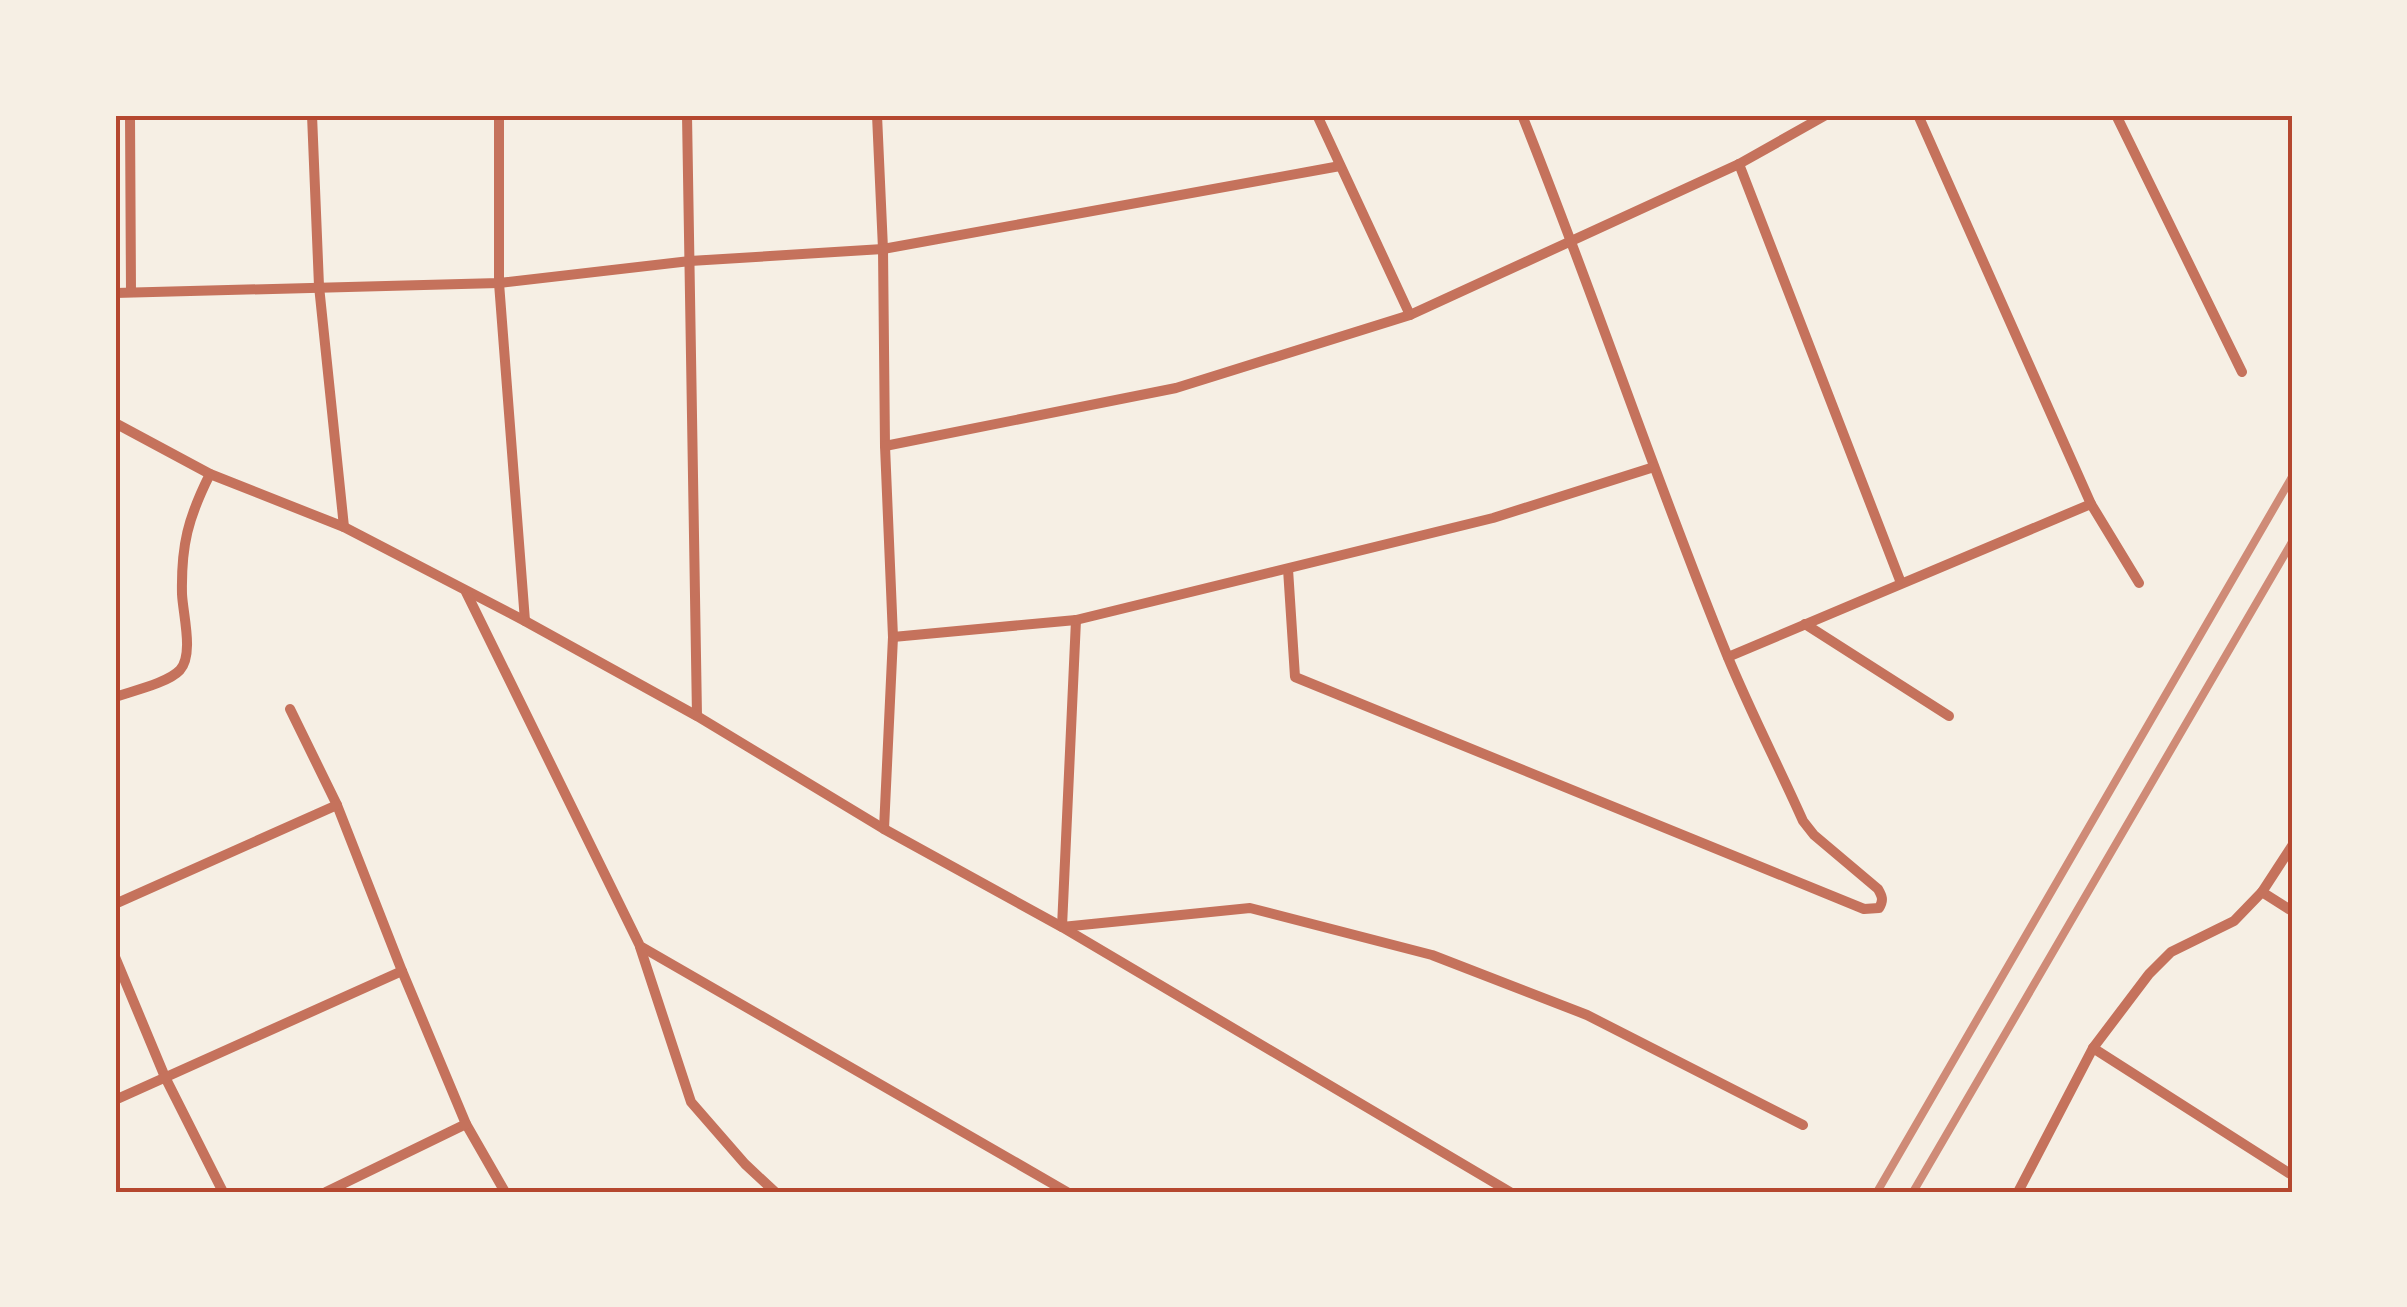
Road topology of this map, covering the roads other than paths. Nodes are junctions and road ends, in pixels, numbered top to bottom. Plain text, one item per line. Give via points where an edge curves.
1 (130, 115) edge
2 (312, 115) edge
3 (499, 115) edge
4 (687, 115) edge
5 (877, 115) edge
6 (1317, 115) edge
7 (1522, 115) edge
8 (1826, 115) edge
9 (1918, 115) edge
10 (2116, 115) edge
11 (1738, 164) junction
12 (1340, 166) junction
13 (1572, 241) junction
14 (883, 248) junction
15 (690, 260) junction
16 (498, 282) junction
17 (319, 286) junction
18 (115, 292) edge
19 (131, 292) junction
20 (1410, 316) junction
21 (2242, 372) dead end
22 (115, 423) edge
23 (885, 446) junction
24 (1654, 466) junction
25 (210, 474) junction
26 (2090, 504) junction
27 (344, 526) junction
28 (1288, 569) junction
29 (2139, 583) dead end
30 (1900, 584) junction
31 (466, 591) junction
32 (1076, 620) junction
33 (525, 622) junction
34 (1805, 624) junction
35 (893, 637) junction
36 (1728, 657) junction
37 (115, 697) edge
38 (290, 708) dead end
39 (697, 716) junction
40 (1949, 716) dead end
41 (337, 805) junction
42 (884, 828) junction
43 (2292, 846) edge
44 (2262, 892) junction
45 (115, 904) edge
46 (2292, 911) edge
47 (1062, 927) junction
48 (640, 946) junction
49 (115, 957) edge
50 (402, 971) junction
51 (2093, 1048) junction
52 (165, 1077) junction
53 (115, 1100) edge
54 (466, 1124) junction
55 (1803, 1125) dead end
56 (2292, 1176) edge
57 (223, 1192) edge
58 (326, 1192) edge
59 (505, 1192) edge
60 (775, 1192) edge
61 (1068, 1192) edge
62 (1510, 1192) edge
63 (2018, 1192) edge

1 - 19 street
2 - 17 street
3 - 16 street
4 - 15 street
5 - 14 street
6 - 12 street
7 - 13 street
8 - 11 street
9 - 26 street
10 - 21 street
11 - 13 street
11 - 30 street
12 - 14 street
12 - 20 street
13 - 20 street
13 - 24 street
14 - 15 street
14 - 23 street
15 - 16 street
15 - 39 street
16 - 17 street
16 - 33 street
17 - 19 street
17 - 27 street
18 - 19 street
20 - 23 street via 1176,388
22 - 25 street
23 - 35 street
24 - 28 street via 1493,518
24 - 36 street
25 - 27 street
25 - 37 street via 182,554 188,657 179,672
26 - 29 street
26 - 30 street
27 - 31 street
28 - 32 street
28 - 36 street via 1296,677 1864,909 1879,908 1878,889 1802,820
30 - 34 street
31 - 33 street
31 - 48 street
32 - 35 street
32 - 47 street
33 - 39 street
34 - 36 street
34 - 40 street
35 - 42 street
38 - 41 street
39 - 42 street
41 - 45 street
41 - 50 street
42 - 47 street
43 - 44 street
44 - 46 street
44 - 51 street via 2234,921 2171,952
47 - 55 street via 1250,908 1432,956 1587,1015
47 - 62 street
48 - 60 street via 691,1102
48 - 61 street
49 - 52 street
50 - 52 street
50 - 54 street
51 - 56 street
51 - 63 street
52 - 53 street
52 - 57 street
54 - 58 street
54 - 59 street

